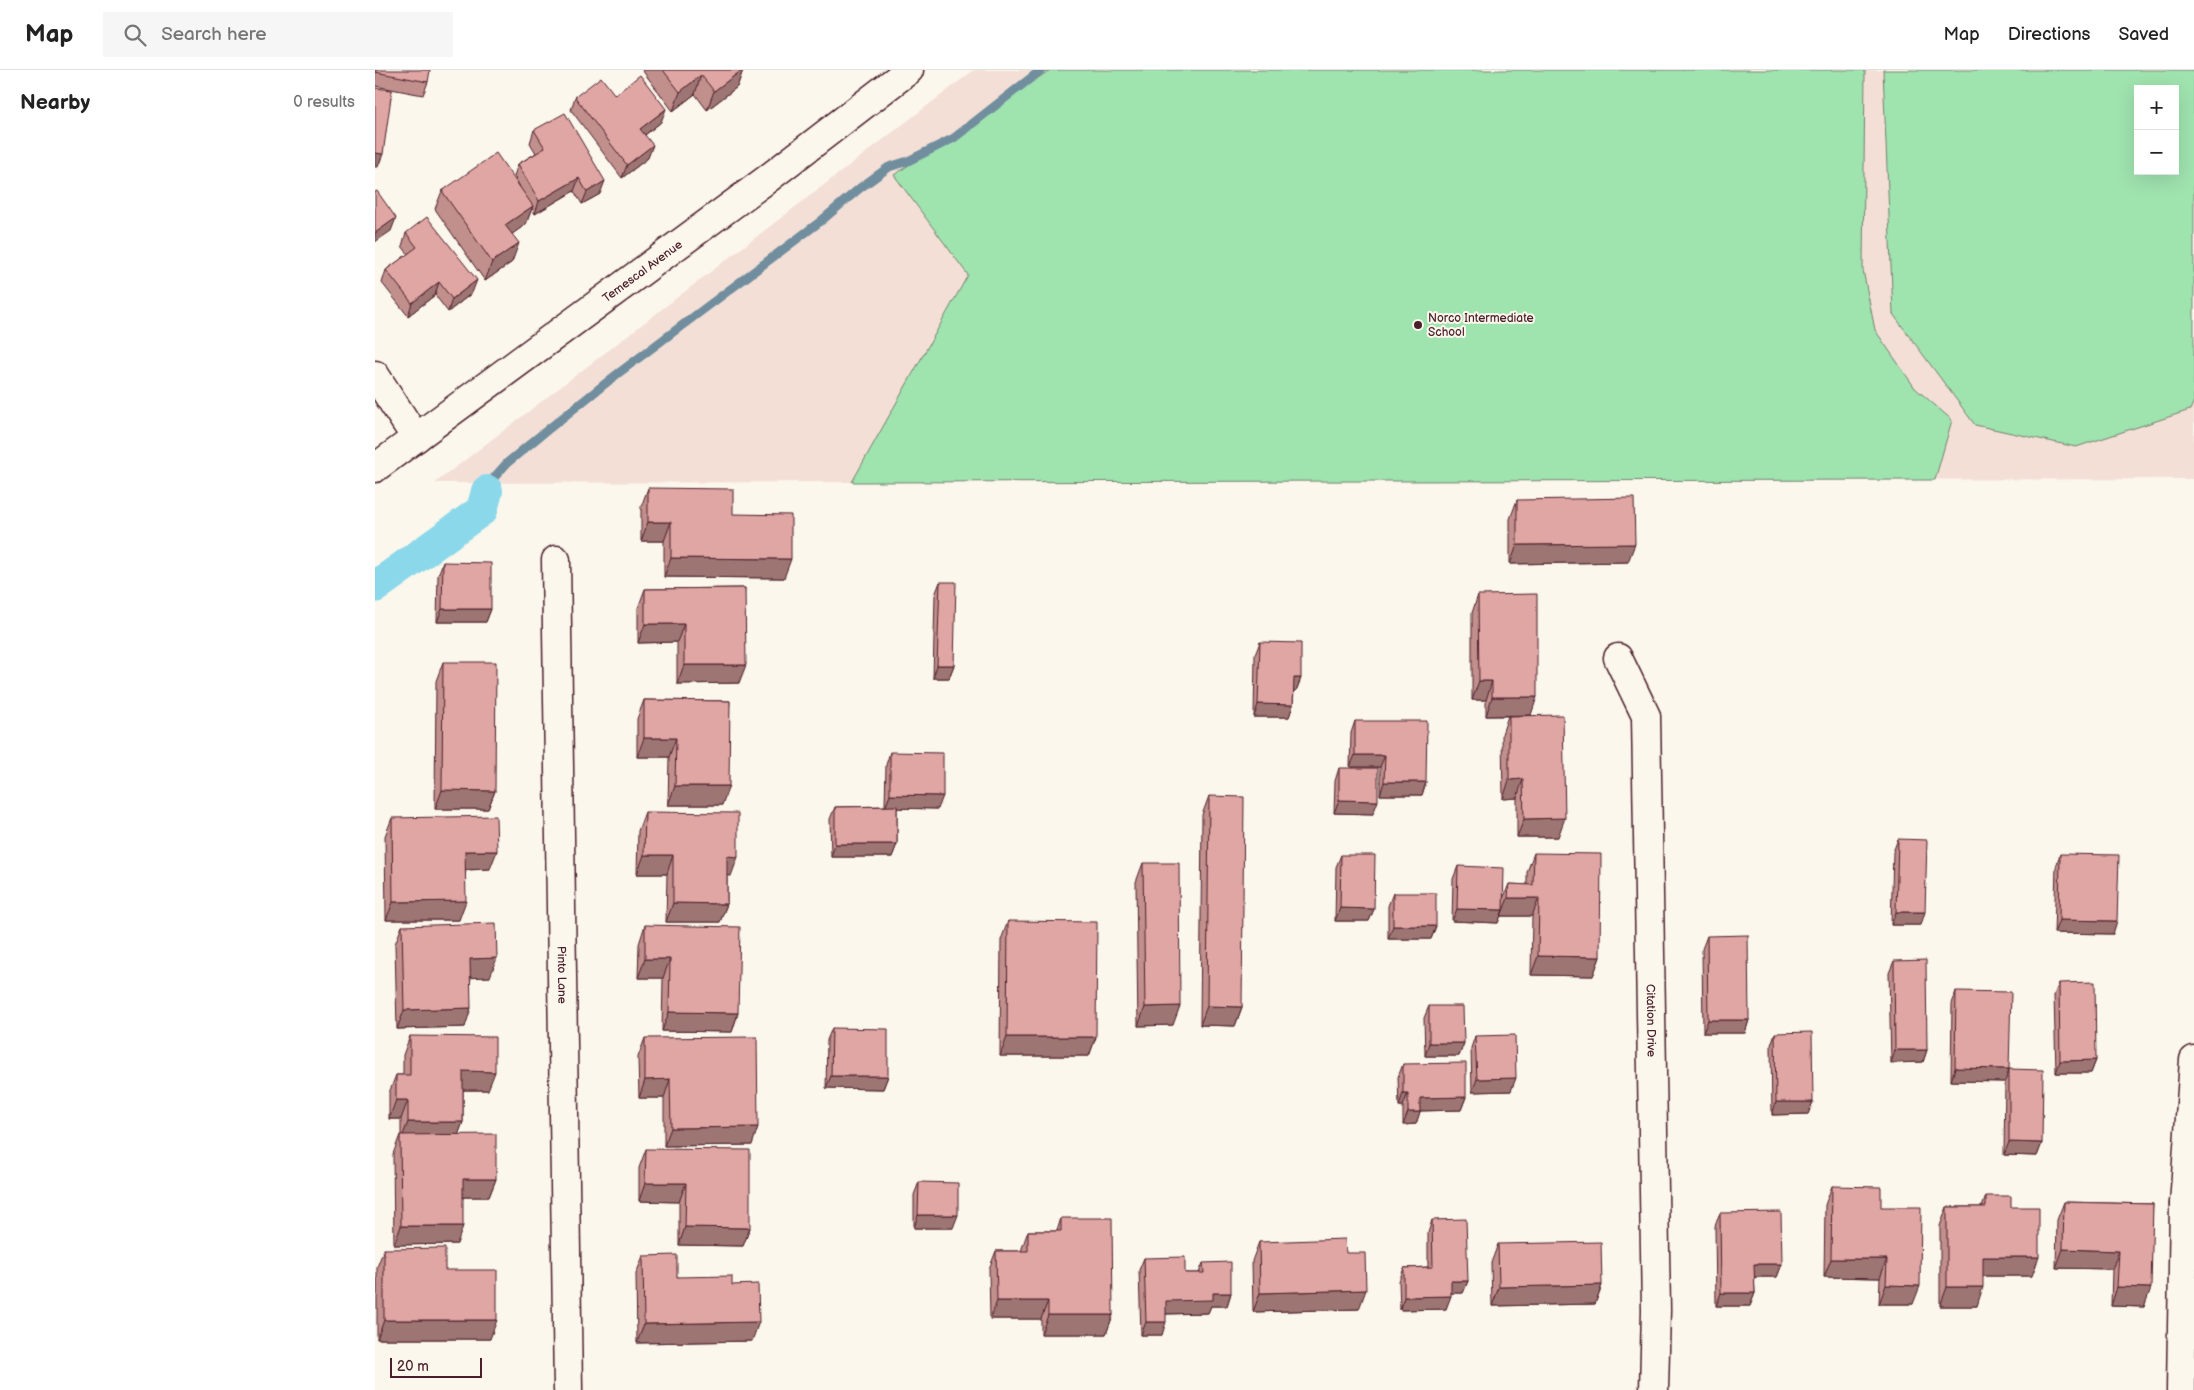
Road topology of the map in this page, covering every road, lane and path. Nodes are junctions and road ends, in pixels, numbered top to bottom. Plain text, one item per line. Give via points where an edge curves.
1 (909, 70) edge
2 (375, 375) edge
3 (416, 438) junction
4 (375, 468) edge
5 (557, 560) dead end
6 (1618, 658) dead end
7 (2194, 1060) edge
8 (2189, 1203) edge
9 (568, 1390) edge
10 (1654, 1390) edge
11 (2181, 1390) edge

1 - 3 street, Temescal Avenue via 766,180
2 - 3 street
3 - 4 street, Temescal Avenue
5 - 9 street, Pinto Lane
6 - 10 street, Citation Drive via 1646,716 1657,1310
7 - 8 street
8 - 11 street

